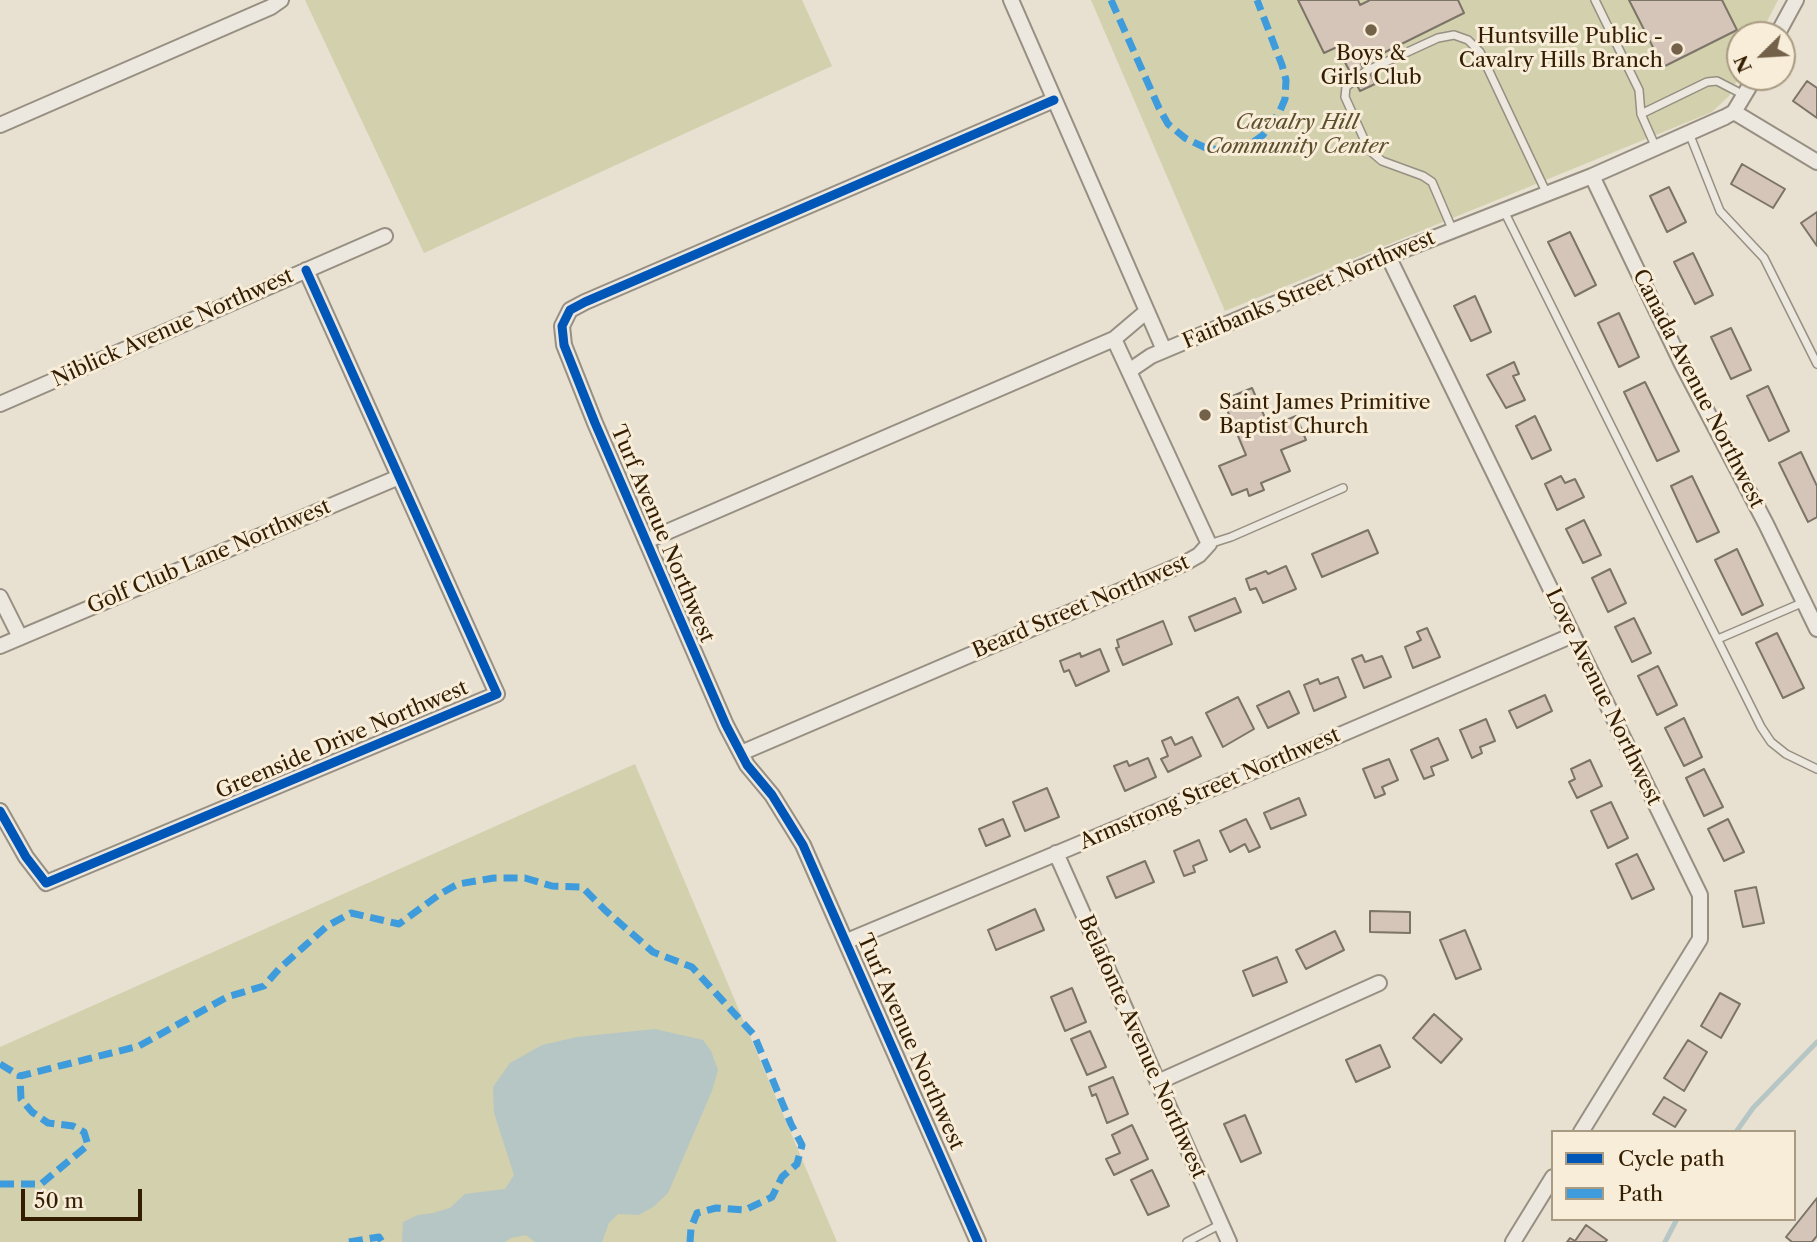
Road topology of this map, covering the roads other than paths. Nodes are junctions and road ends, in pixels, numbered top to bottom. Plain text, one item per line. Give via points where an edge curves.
1 (281, 0) edge
2 (1011, 0) edge
3 (1595, 0) edge
4 (1796, 0) edge
5 (1785, 21) edge
6 (1746, 91) edge
7 (1744, 95) junction
8 (1054, 100) junction
9 (1734, 111) junction
10 (1641, 114) junction
11 (0, 125) edge
12 (1689, 133) junction
13 (1656, 148) junction
14 (1817, 162) edge
15 (1592, 176) junction
16 (1547, 194) junction
17 (1504, 210) junction
18 (1453, 231) junction
19 (385, 236) dead end
20 (1388, 256) junction
21 (306, 270) junction
22 (1147, 311) junction
23 (1114, 339) junction
24 (1164, 351) junction
25 (1817, 365) edge
26 (1129, 371) junction
27 (0, 404) edge
28 (399, 477) junction
29 (1343, 488) dead end
30 (646, 541) junction
31 (1209, 544) junction
32 (0, 597) edge
33 (1804, 602) junction
34 (1817, 629) edge
35 (1573, 635) junction
36 (20, 637) junction
37 (1718, 639) junction
38 (0, 646) edge
39 (741, 753) junction
40 (1817, 769) edge
41 (0, 811) edge
42 (1056, 853) junction
43 (847, 941) junction
44 (1379, 983) dead end
45 (1157, 1082) junction
46 (1582, 1130) edge
47 (1551, 1180) edge
48 (1221, 1224) junction
49 (1200, 1239) edge
50 (978, 1242) edge
51 (1187, 1242) edge
52 (1229, 1242) edge
53 (1513, 1242) edge

1 - 11 street
2 - 8 street
3 - 10 lane via 1639,90
4 - 5 street
6 - 7 street
7 - 9 street
7 - 10 lane via 1717,81 1707,82
8 - 22 street
8 - 30 street, Turf Avenue Northwest via 570,310 562,326 564,345
9 - 12 street, Fairbanks Street Northwest
9 - 14 street
10 - 13 lane
12 - 13 street, Fairbanks Street Northwest
12 - 25 lane via 1720,211 1764,258
13 - 15 street, Fairbanks Street Northwest
15 - 16 street, Fairbanks Street Northwest
15 - 33 street, Canada Avenue Northwest
16 - 17 street, Fairbanks Street Northwest
16 - 18 lane via 1480,52 1454,35 1438,38 1366,71 1346,87 1345,97 1369,150 1382,161 1432,182
17 - 18 street, Fairbanks Street Northwest
17 - 37 lane
18 - 20 street, Fairbanks Street Northwest
19 - 21 street, Niblick Avenue Northwest
20 - 24 street, Fairbanks Street Northwest
20 - 35 street, Love Avenue Northwest
21 - 27 street, Niblick Avenue Northwest
21 - 28 street, Greenside Drive Northwest
22 - 23 street
22 - 24 street, Fairbanks Street Northwest
23 - 26 street, Beard Street Northwest
23 - 30 street
24 - 26 street
26 - 31 street, Beard Street Northwest
28 - 36 street, Golf Club Lane Northwest
28 - 41 street, Greenside Drive Northwest via 497,694 46,883
29 - 31 lane
30 - 39 street, Turf Avenue Northwest
31 - 39 street, Beard Street Northwest via 1185,563
32 - 36 street
33 - 34 street, Canada Avenue Northwest
33 - 37 lane
35 - 42 street, Armstrong Street Northwest
35 - 46 street, Love Avenue Northwest via 1700,895 1700,939
36 - 38 street
37 - 40 lane via 1771,742
39 - 43 street, Turf Avenue Northwest via 803,845
42 - 43 street, Armstrong Street Northwest
42 - 45 street, Belafonte Avenue Northwest
43 - 50 street, Turf Avenue Northwest
44 - 45 street
45 - 48 street, Belafonte Avenue Northwest
47 - 53 street
48 - 49 lane
48 - 52 street, Belafonte Avenue Northwest
49 - 51 lane

